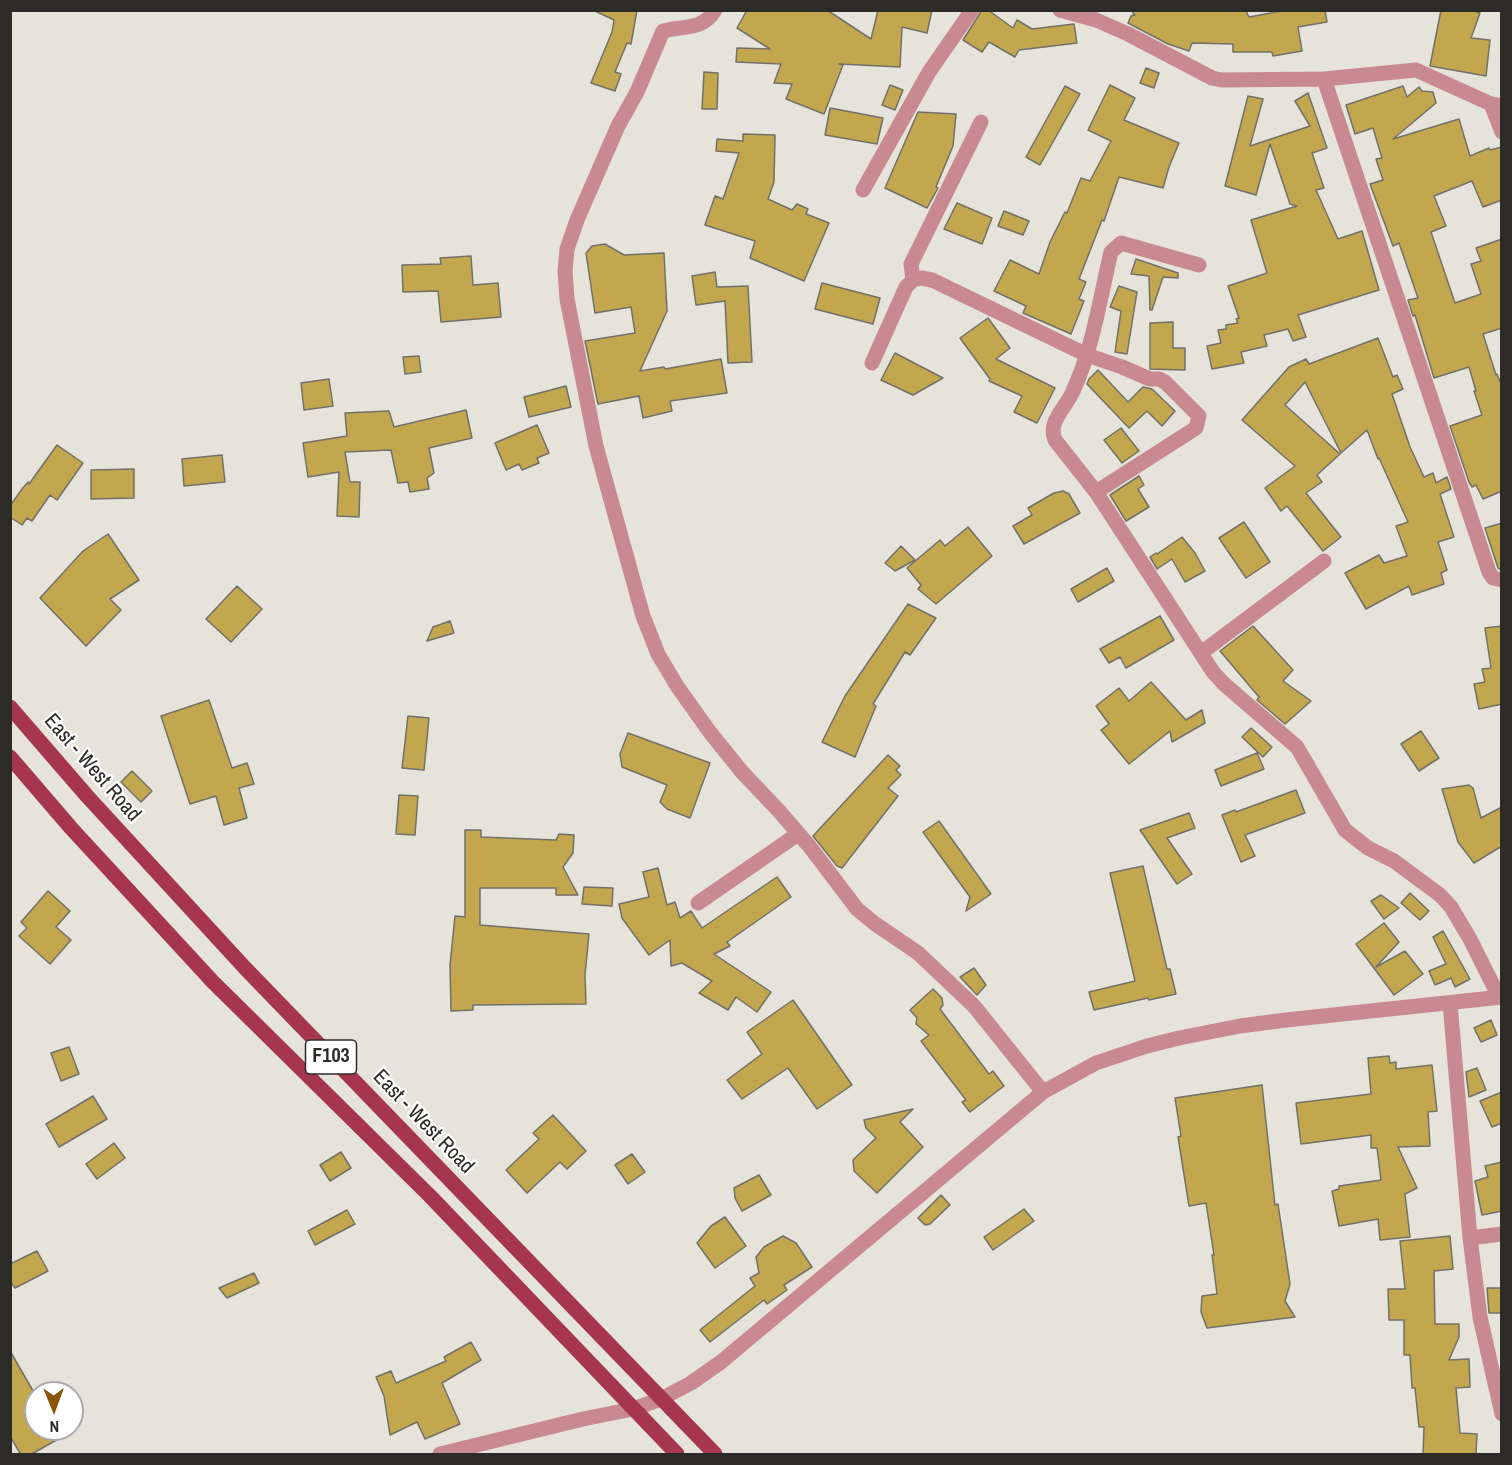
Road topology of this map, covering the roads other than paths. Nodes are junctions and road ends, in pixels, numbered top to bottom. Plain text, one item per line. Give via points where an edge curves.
1 (715, 10) edge
2 (972, 10) edge
3 (1060, 10) edge
4 (1324, 79) junction
5 (1496, 105) edge
6 (981, 122) dead end
7 (1502, 132) edge
8 (863, 190) dead end
9 (1199, 266) dead end
10 (913, 280) junction
11 (1087, 355) junction
12 (872, 363) dead end
13 (1096, 492) junction
14 (1324, 561) dead end
15 (1502, 580) edge
16 (1201, 653) junction
17 (10, 707) edge
18 (10, 757) edge
19 (798, 834) junction
20 (698, 903) dead end
21 (1500, 997) edge
22 (1450, 1003) junction
23 (1043, 1092) junction
24 (1502, 1234) edge
25 (1470, 1238) junction
26 (661, 1399) junction
27 (633, 1409) junction
28 (1502, 1414) edge
29 (440, 1455) edge
30 (677, 1455) edge
31 (715, 1455) edge

1 - 19 street via 703,24 663,31 567,249 567,299 596,446 643,616 658,654 716,739
2 - 8 street via 929,72
3 - 4 street via 1128,34 1212,78
4 - 5 street via 1416,70
4 - 15 street via 1489,572 1493,578
5 - 7 street
6 - 10 street via 911,264
9 - 11 street via 1121,243 1111,252
10 - 11 street via 921,278 940,284
10 - 12 street via 906,286
11 - 13 street via 1052,434
11 - 13 street via 1165,381 1199,416 1196,428
13 - 16 street
14 - 16 street
16 - 21 street via 1224,684 1297,747 1345,830 1440,895 1470,939
17 - 26 main road, East - West Road / F103 via 245,968
18 - 27 main road, F103 via 213,982 430,1197
19 - 20 street
19 - 23 street via 857,909 918,953 974,1006
21 - 22 street
22 - 23 street via 1274,1022 1179,1038 1096,1063
22 - 25 street
23 - 26 street via 721,1362
24 - 25 street
25 - 28 street via 1480,1317
26 - 27 street
26 - 31 main road, East - West Road / F103
27 - 29 street
27 - 30 main road, F103

